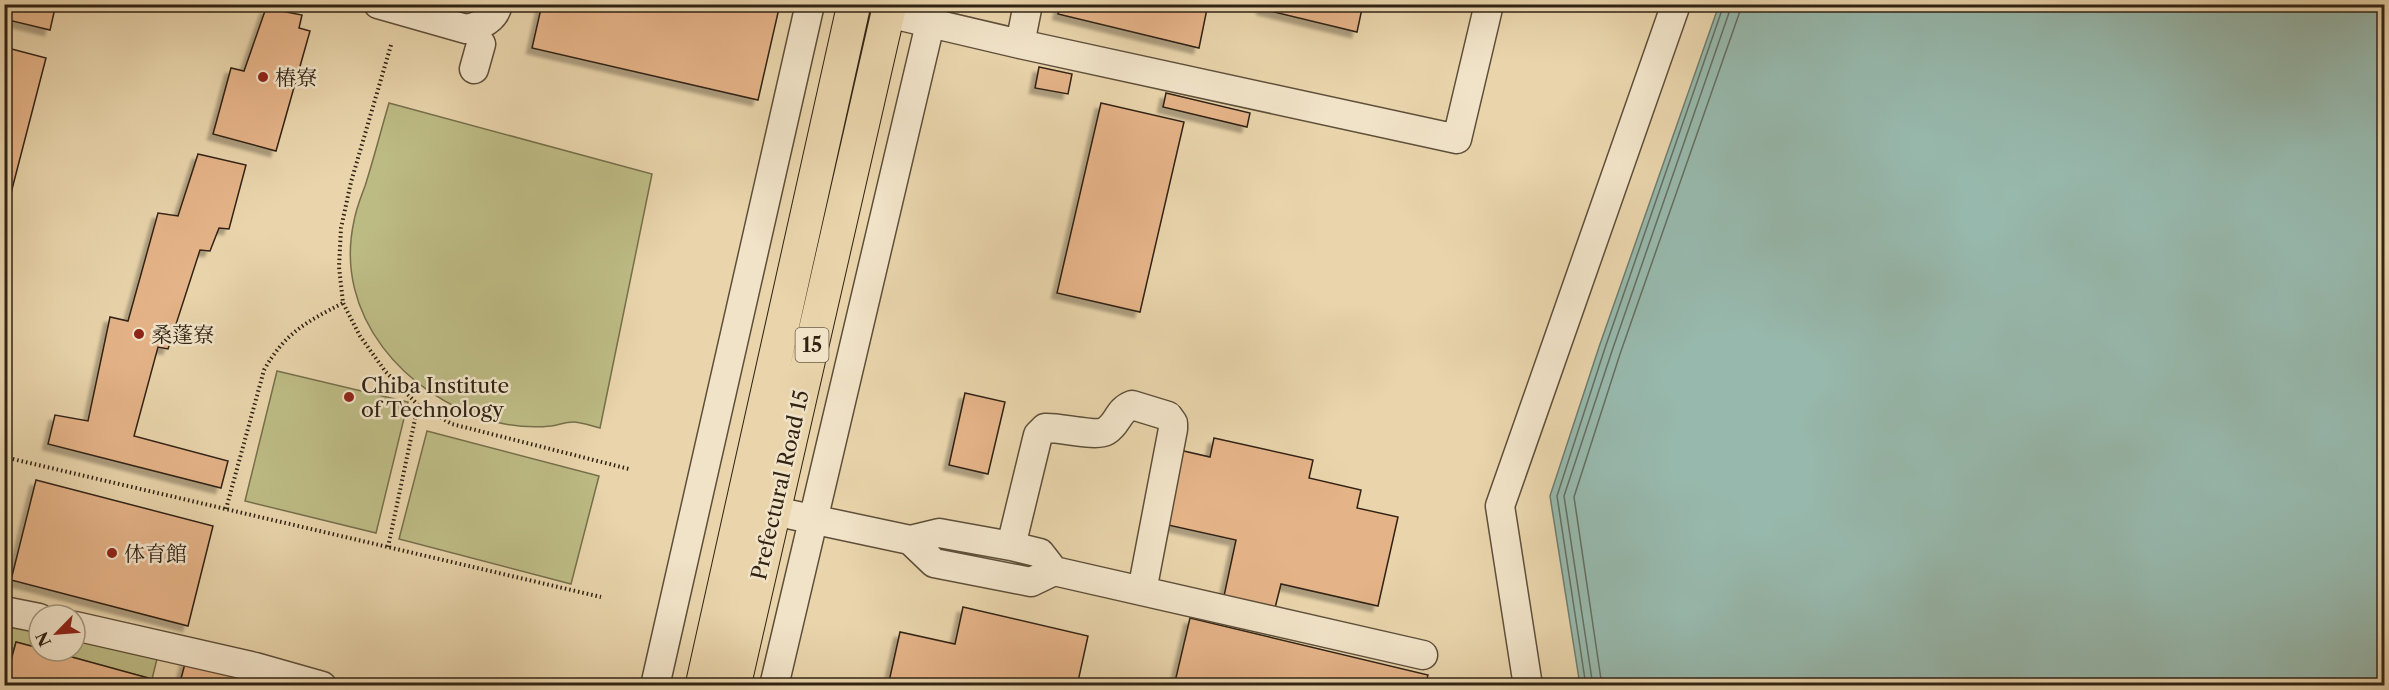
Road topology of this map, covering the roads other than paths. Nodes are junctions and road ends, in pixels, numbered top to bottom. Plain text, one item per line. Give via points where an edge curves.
1 (378, 4) edge
2 (498, 4) edge
3 (810, 4) edge
4 (854, 4) edge
5 (1028, 4) edge
6 (1489, 4) edge
7 (1676, 4) edge
8 (889, 9) edge
9 (933, 14) edge
10 (1020, 44) junction
11 (774, 511) junction
12 (812, 518) junction
13 (910, 540) junction
14 (1011, 546) junction
15 (1054, 571) junction
16 (1142, 591) junction
17 (4, 610) edge
18 (27, 615) edge
19 (87, 629) edge
20 (1423, 655) dead end
21 (322, 686) edge
22 (655, 686) edge
23 (702, 686) edge
24 (734, 686) edge
25 (774, 686) edge
26 (1528, 686) edge

1 - 2 street via 466,29 488,20
3 - 22 street
4 - 23 main road, Prefectural Road 15 / 15
5 - 10 street
6 - 10 street via 1457,139
7 - 26 street via 1500,506
8 - 9 street
8 - 11 main road, Prefectural Road 15 / 15
9 - 10 street
9 - 12 street
11 - 12 street
11 - 24 main road, Prefectural Road 15 / 15
12 - 13 street
12 - 25 street
13 - 14 street via 939,532
13 - 15 street via 934,564 1031,582
14 - 15 street via 1040,553
14 - 16 street via 1038,435 1045,428 1103,433 1112,427 1121,410 1132,405 1168,416 1173,429
15 - 16 street
16 - 20 street
17 - 18 street
19 - 21 street

